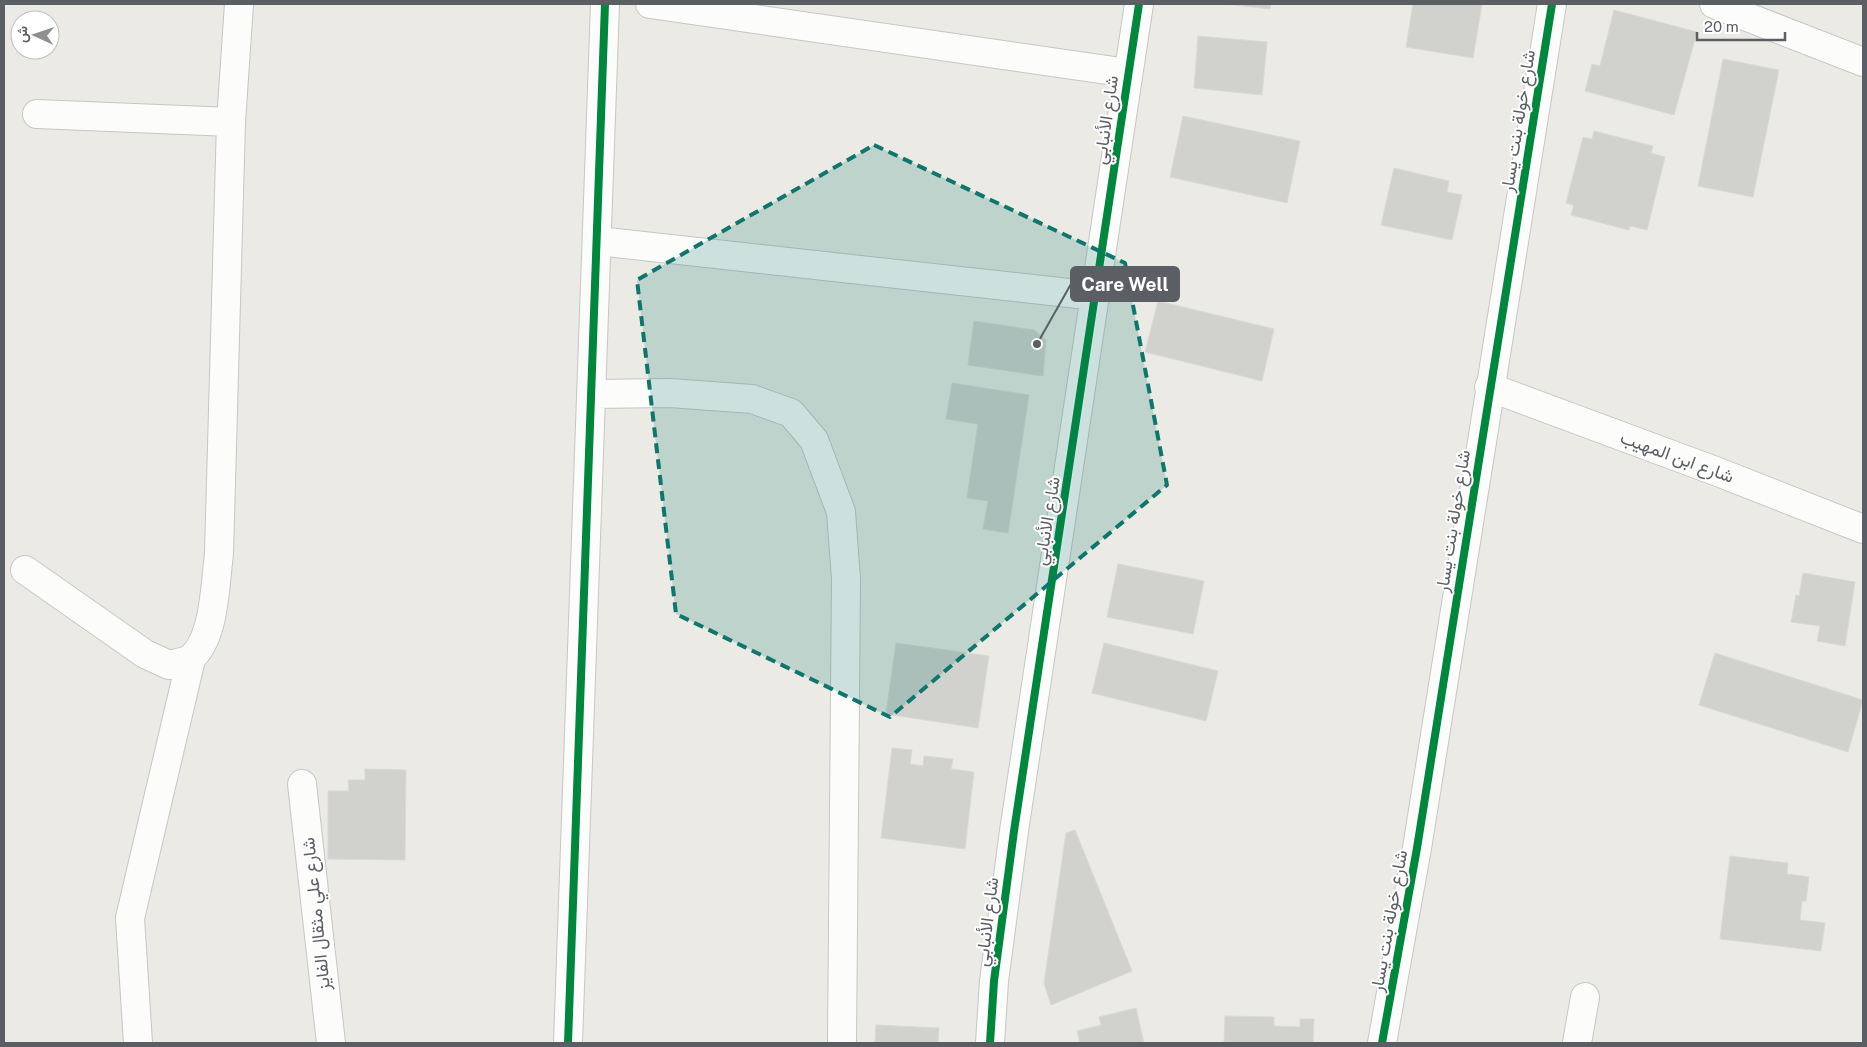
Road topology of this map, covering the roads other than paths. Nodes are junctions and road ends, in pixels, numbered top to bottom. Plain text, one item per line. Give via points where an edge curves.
1 (239, 4) edge
2 (605, 4) edge
3 (650, 4) edge
4 (1139, 4) edge
5 (1552, 4) edge
6 (1714, 4) edge
7 (1863, 62) edge
8 (1128, 74) junction
9 (37, 114) dead end
10 (231, 122) junction
11 (598, 241) junction
12 (1096, 296) junction
13 (1489, 387) junction
14 (592, 394) junction
15 (1863, 529) edge
16 (25, 570) dead end
17 (191, 659) junction
18 (302, 784) dead end
19 (1585, 997) dead end
20 (138, 1043) edge
21 (331, 1043) edge
22 (568, 1043) edge
23 (842, 1043) edge
24 (990, 1043) edge
25 (1382, 1043) edge
26 (1577, 1043) edge

1 - 10 street
2 - 11 street
3 - 8 street
4 - 8 street, شارع الأنبابي
5 - 13 street, شارع خولة بنت يسار
6 - 7 street
8 - 12 street, شارع الأنبابي
9 - 10 street
10 - 17 street via 219,554 210,622 202,644
11 - 12 street
11 - 14 street
12 - 24 street, شارع الأنبابي via 1014,831 994,981
13 - 15 street, شارع ابن المهيب
13 - 25 street, شارع خولة بنت يسار via 1417,848
14 - 22 street
14 - 23 street via 670,393 752,399 791,413 814,440 841,512 846,579
16 - 17 street via 145,654 170,665
17 - 20 street via 130,918
18 - 21 street, شارع علي مثقال الفايز
19 - 26 street

